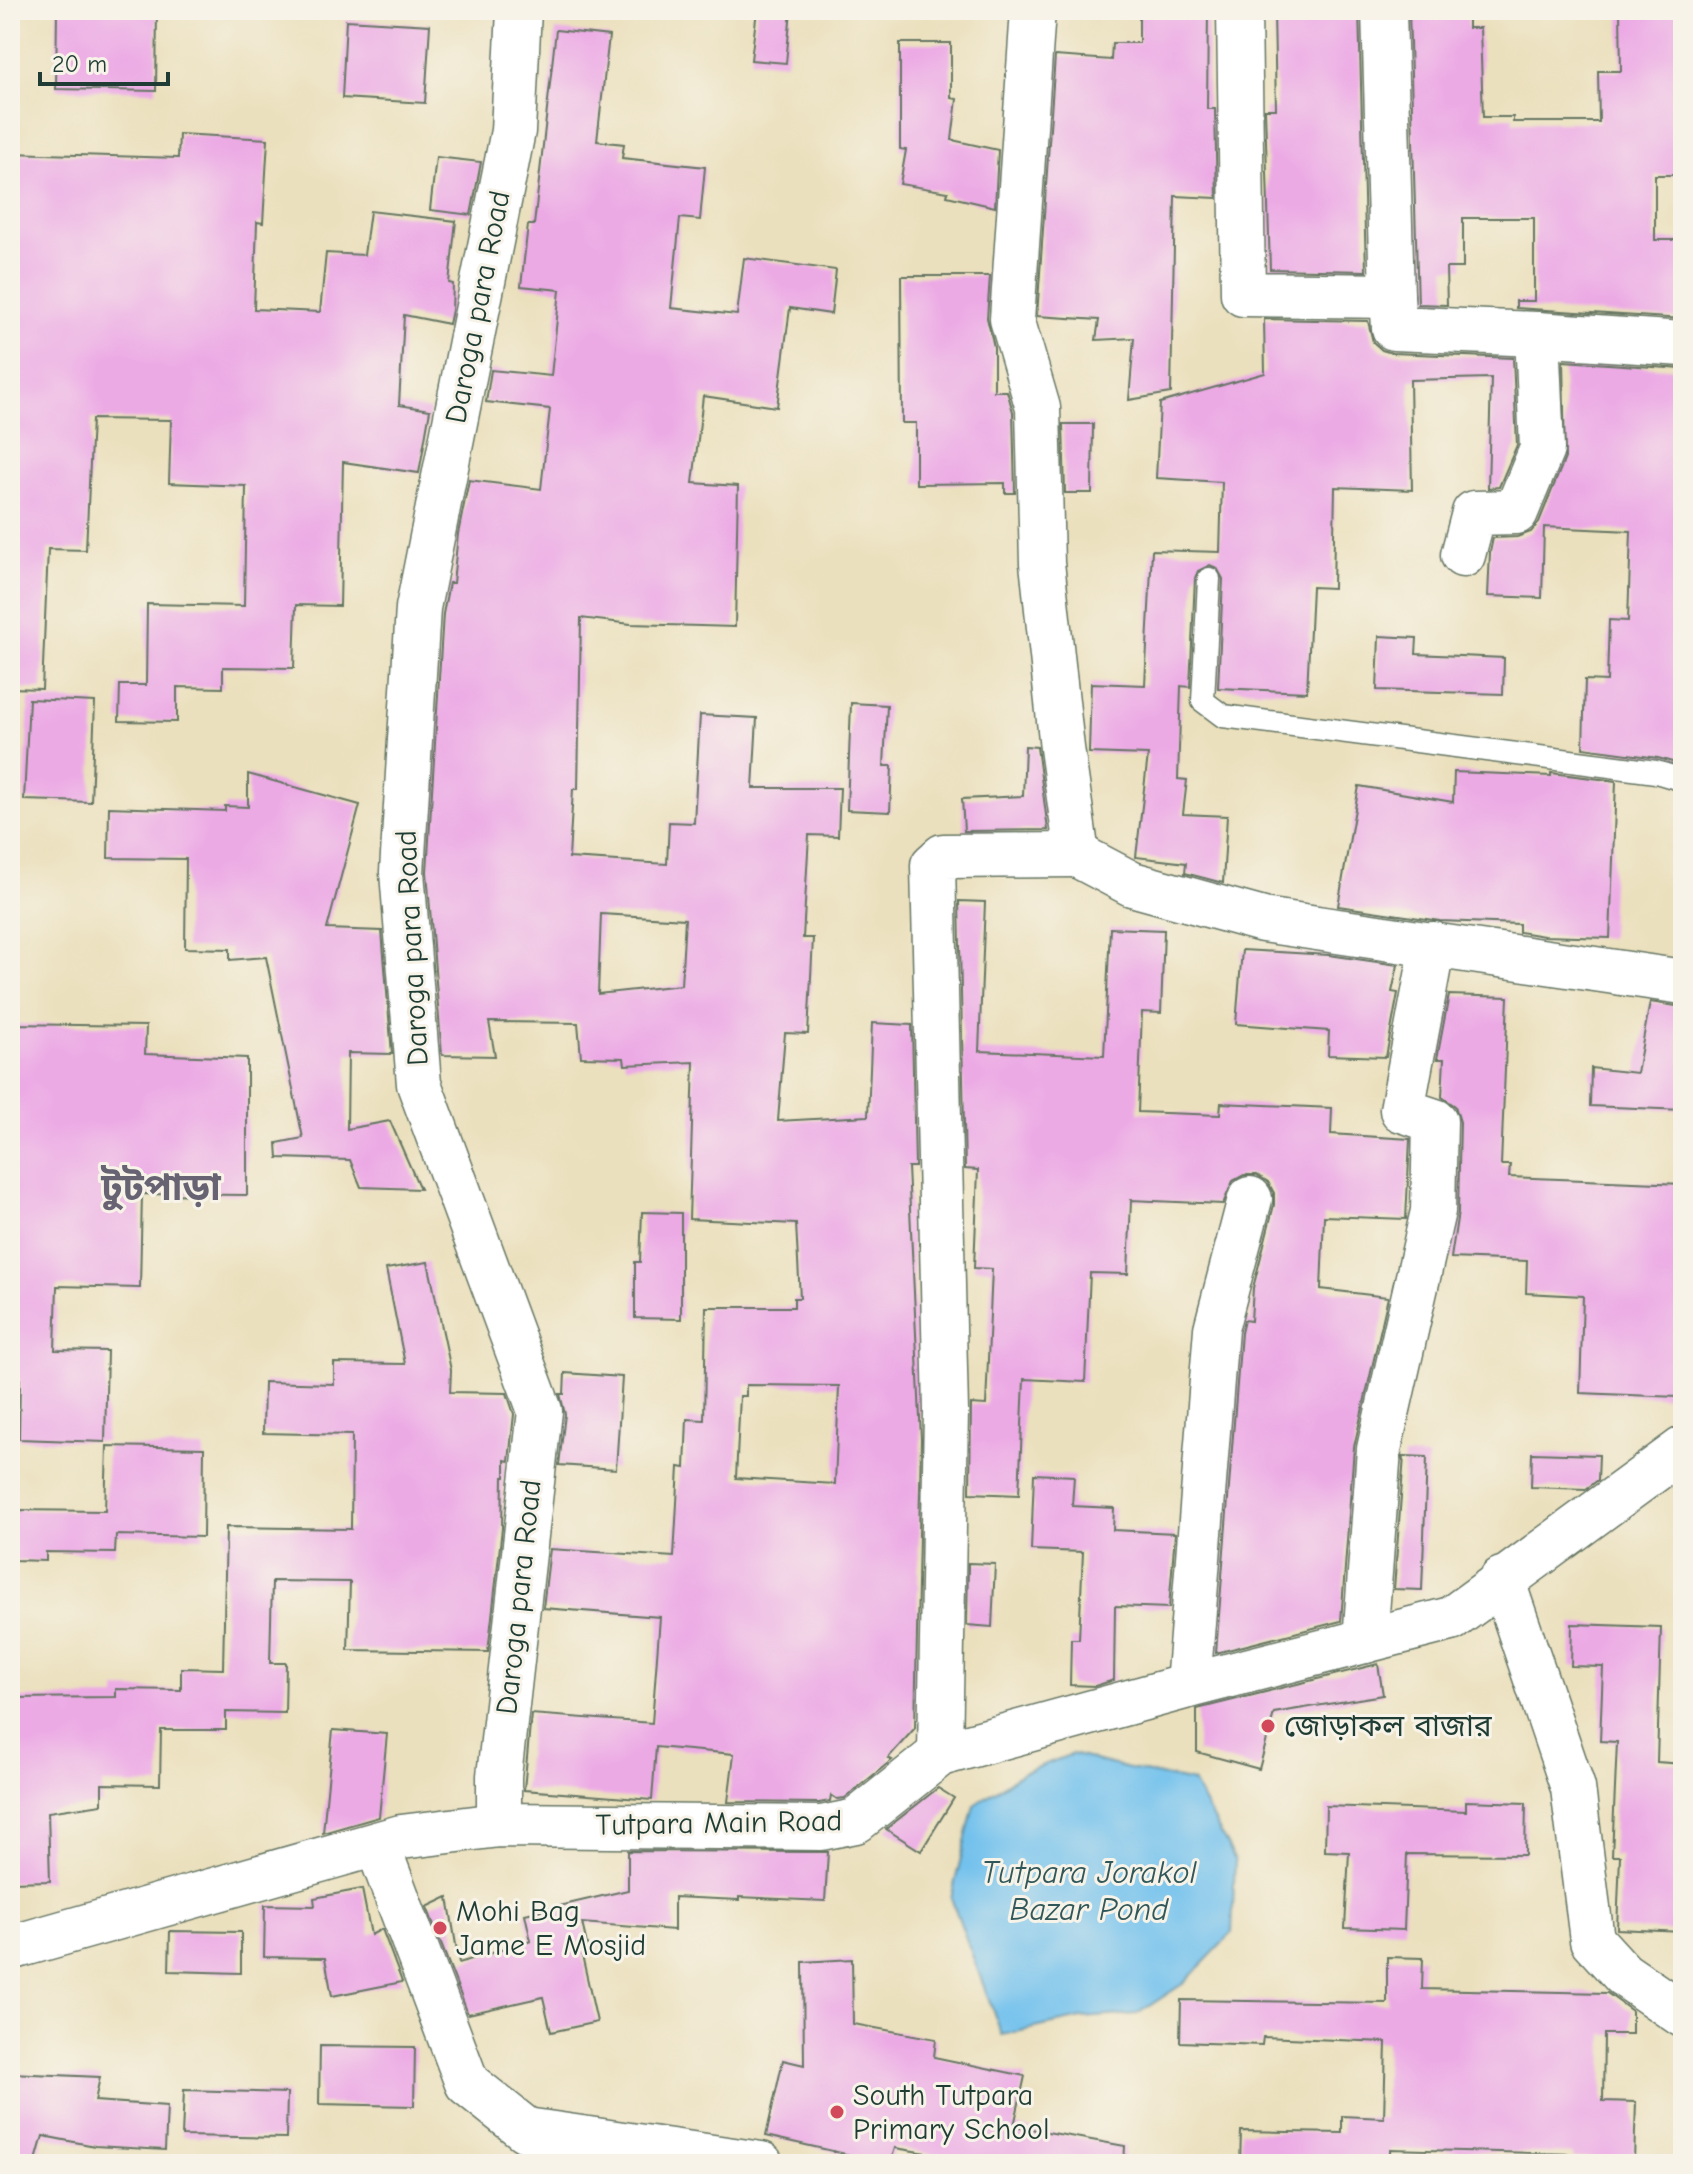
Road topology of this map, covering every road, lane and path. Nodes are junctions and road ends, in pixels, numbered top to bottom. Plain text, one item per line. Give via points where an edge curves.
1 (519, 10) edge
2 (1033, 10) edge
3 (1239, 10) edge
4 (1384, 10) edge
5 (1392, 296) junction
6 (1537, 334) junction
7 (1683, 344) edge
8 (1463, 555) dead end
9 (1209, 579) dead end
10 (1683, 780) edge
11 (1077, 855) junction
12 (1433, 944) junction
13 (1683, 982) edge
14 (1250, 1199) dead end
15 (1683, 1449) edge
16 (1502, 1579) junction
17 (1365, 1641) junction
18 (1188, 1686) junction
19 (940, 1754) junction
20 (499, 1825) junction
21 (377, 1844) junction
22 (10, 1948) edge
23 (1683, 2015) edge
24 (707, 2160) edge
25 (761, 2164) edge

1 - 20 street, Daroga para Road via 513,131 418,608 402,872 419,1084 540,1411 499,1776
2 - 11 street via 1012,319 1038,408 1042,563
3 - 5 street via 1243,294
4 - 5 street
5 - 6 street via 1394,328
6 - 7 street
6 - 8 street via 1542,449 1516,512 1474,513
9 - 10 lane via 1203,701 1223,716 1656,772
11 - 12 street via 1132,884 1263,920
11 - 19 street via 943,856 933,865 946,1411
12 - 13 street
12 - 17 street via 1402,1110 1435,1121 1433,1211 1379,1449
14 - 18 street via 1216,1329
15 - 16 street, Tutpara Main Road
16 - 17 street, Tutpara Main Road via 1451,1619
16 - 23 street via 1573,1788 1592,1940 1623,1974
17 - 18 street, Tutpara Main Road
18 - 19 street, Tutpara Main Road
19 - 20 street, Tutpara Main Road via 856,1821 821,1828
20 - 21 street, Tutpara Main Road
21 - 22 street, Tutpara Main Road
21 - 24 street via 467,2083 526,2130
24 - 25 street

